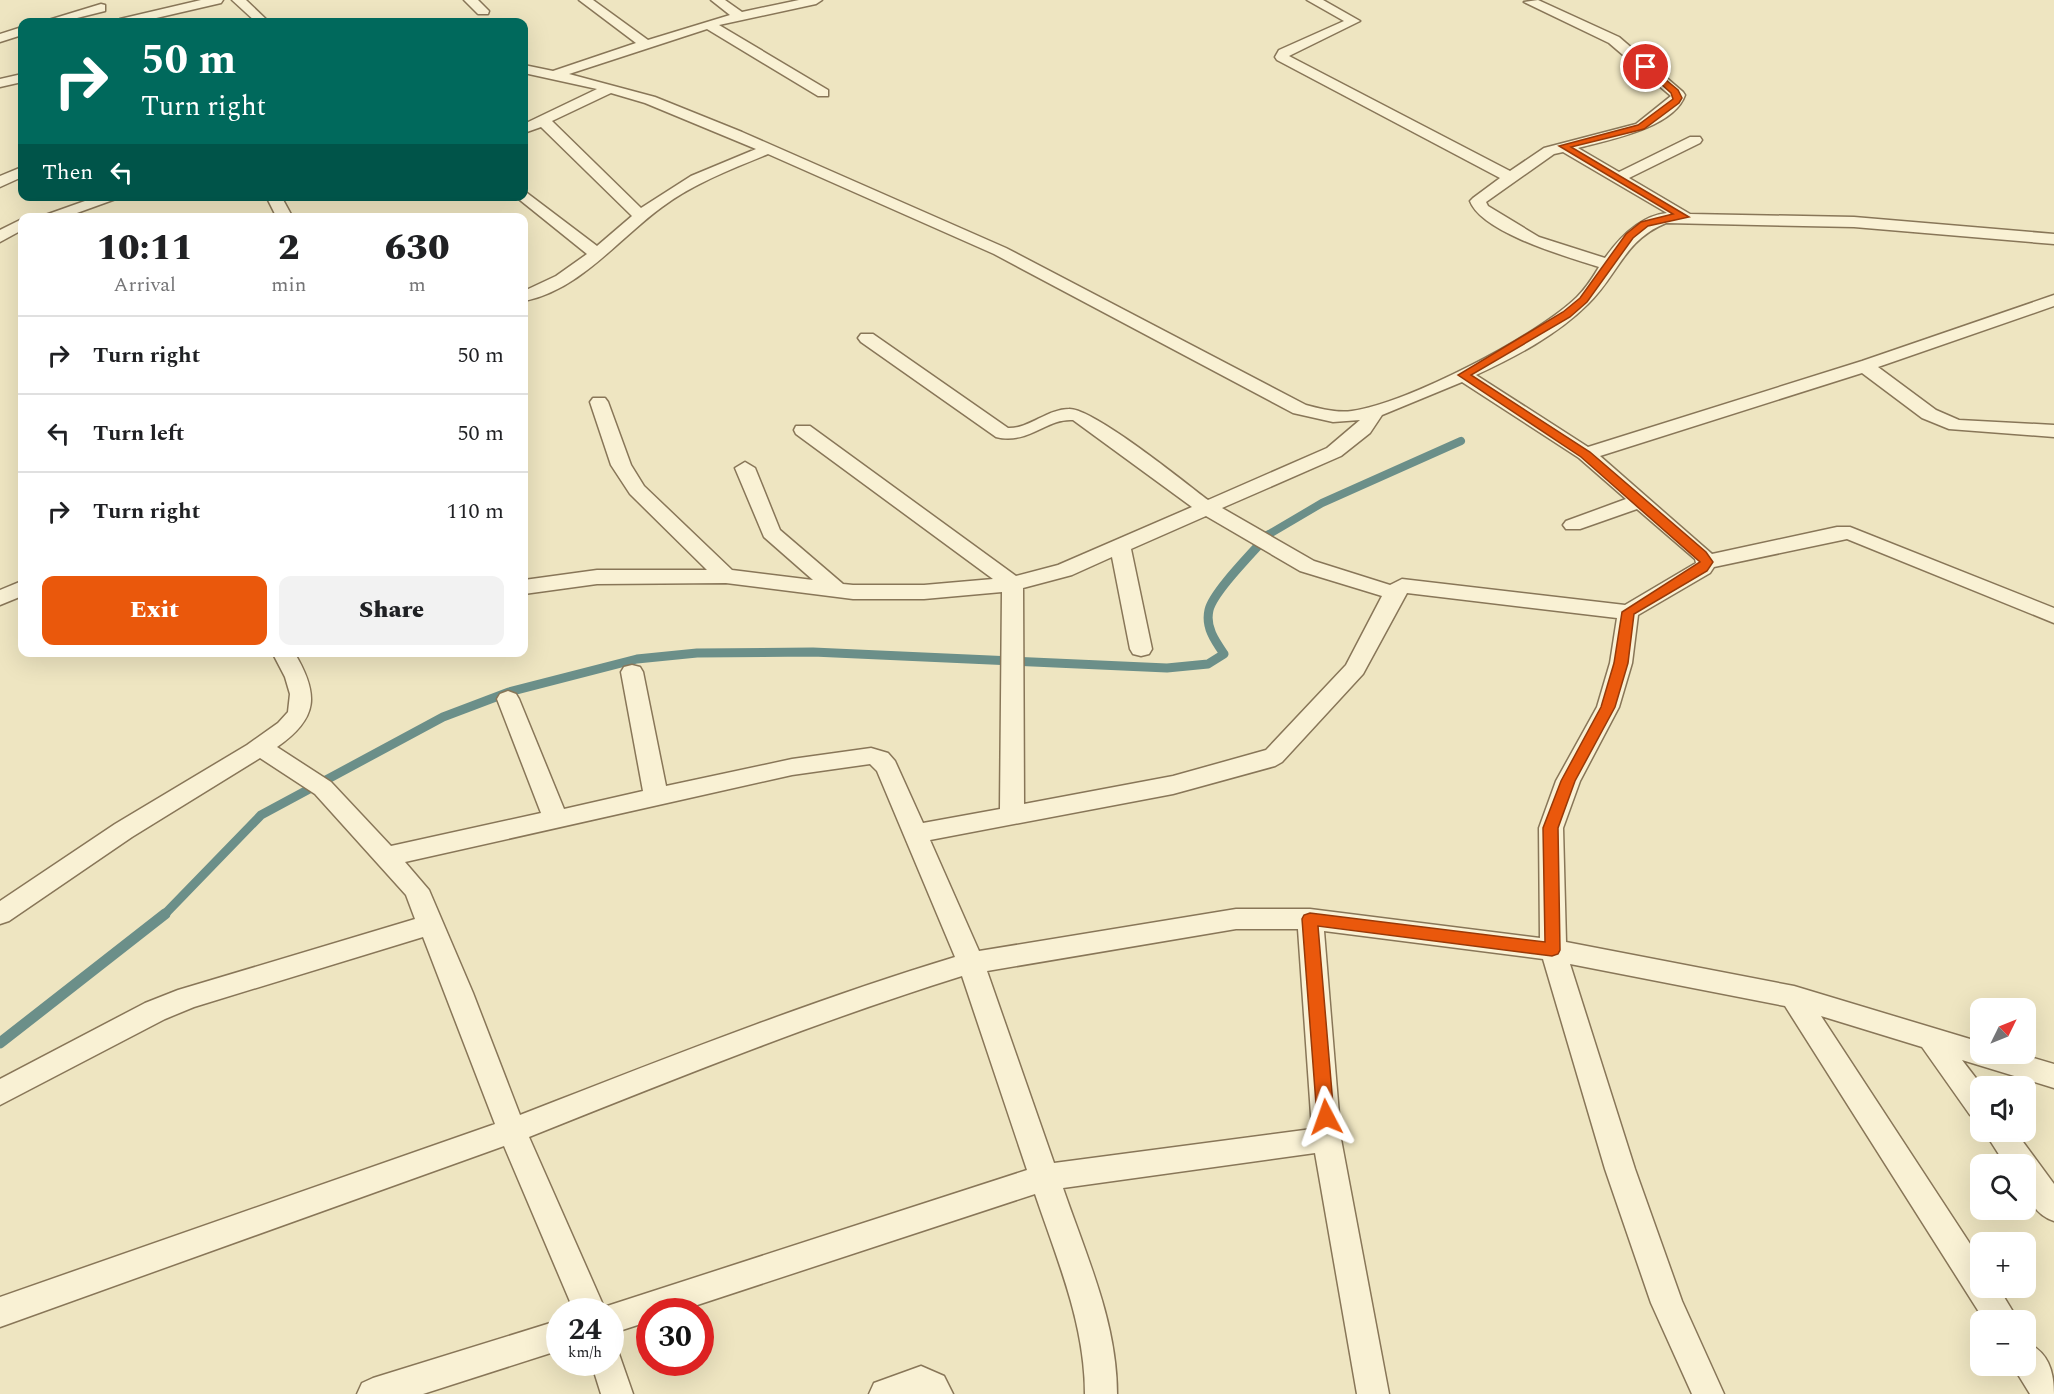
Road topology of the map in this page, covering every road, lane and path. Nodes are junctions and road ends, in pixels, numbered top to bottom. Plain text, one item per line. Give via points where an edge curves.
1 (114, 0) edge
2 (217, 0) edge
3 (238, 0) edge
4 (470, 0) edge
5 (585, 0) edge
6 (717, 0) edge
7 (816, 0) edge
8 (1313, 0) edge
9 (1532, 0) edge
10 (101, 8) junction
11 (483, 11) dead end
12 (739, 16) junction
13 (63, 18) edge
14 (112, 18) edge
15 (142, 18) edge
16 (258, 18) edge
17 (708, 24) junction
18 (18, 32) edge
19 (0, 38) edge
20 (644, 43) junction
21 (528, 70) edge
22 (554, 75) junction
23 (18, 79) edge
24 (0, 83) edge
25 (610, 88) junction
26 (823, 93) dead end
27 (543, 121) junction
28 (528, 127) edge
29 (1695, 140) dead end
30 (1563, 146) junction
31 (768, 149) junction
32 (18, 174) edge
33 (1511, 178) junction
34 (1618, 178) junction
35 (0, 182) edge
36 (101, 201) edge
37 (528, 201) edge
38 (61, 213) edge
39 (641, 216) junction
40 (1684, 217) junction
41 (18, 226) edge
42 (0, 237) edge
43 (2052, 242) edge
44 (597, 254) junction
45 (1609, 265) junction
46 (528, 294) edge
47 (2054, 300) edge
48 (867, 338) dead end
49 (1865, 366) junction
50 (1463, 375) junction
51 (599, 402) dead end
52 (1375, 412) junction
53 (803, 430) dead end
54 (2054, 431) edge
55 (1586, 454) junction
56 (745, 468) dead end
57 (1640, 501) junction
58 (1207, 508) junction
59 (1573, 525) dead end
60 (1120, 546) junction
61 (1707, 562) junction
62 (726, 576) junction
63 (1013, 584) junction
64 (528, 586) edge
65 (18, 590) edge
66 (836, 590) junction
67 (1394, 593) junction
68 (0, 598) edge
69 (1628, 612) junction
70 (2054, 616) edge
71 (1140, 649) dead end
72 (286, 657) edge
73 (632, 672) dead end
74 (508, 699) dead end
75 (258, 746) junction
76 (656, 797) junction
77 (1012, 815) junction
78 (556, 820) junction
79 (917, 833) junction
80 (385, 857) junction
81 (0, 914) edge
82 (1310, 919) junction
83 (431, 924) junction
84 (1552, 950) junction
85 (971, 963) junction
86 (1794, 997) junction
87 (1931, 1038) junction
88 (2054, 1076) edge
89 (1970, 1092) edge
90 (0, 1093) edge
91 (513, 1131) junction
92 (1327, 1139) junction
93 (1043, 1178) junction
94 (2036, 1183) edge
95 (2054, 1208) edge
96 (1970, 1271) edge
97 (584, 1298) edge
98 (0, 1312) edge
99 (624, 1314) edge
100 (546, 1339) edge
101 (2036, 1374) edge
102 (611, 1376) edge
103 (373, 1394) edge
104 (616, 1394) edge
105 (885, 1394) edge
106 (937, 1394) edge
107 (1101, 1394) edge
108 (1373, 1394) edge
109 (1708, 1394) edge
110 (2049, 1394) edge

1 - 10 street
2 - 15 street
3 - 16 street
4 - 11 street
5 - 20 street
6 - 12 street
7 - 12 street
8 - 33 street via 1354,21 1282,57
9 - 30 street via 1616,42 1678,95 1676,101 1644,126
10 - 13 street
10 - 14 street
12 - 17 street
17 - 20 street
17 - 26 street
18 - 19 street
20 - 22 street
21 - 22 street
22 - 25 street
23 - 24 street
25 - 27 street
25 - 31 street via 650,100
27 - 28 street
27 - 39 street
29 - 34 street
30 - 33 street via 1543,154
30 - 34 street
31 - 39 street via 687,184
31 - 52 street via 1000,251 1300,409 1351,417
32 - 35 street
33 - 45 street via 1478,201 1481,209 1533,240
34 - 40 street
36 - 38 street
37 - 44 street
39 - 44 street
40 - 43 street via 1854,222
40 - 45 street via 1644,224 1629,236
41 - 42 street
44 - 46 street via 566,280
45 - 50 street via 1583,300 1566,315
47 - 49 street
48 - 58 street via 1003,433 1018,434 1066,414 1083,418
49 - 54 street via 1929,414 1956,425
49 - 55 street
50 - 52 street
50 - 55 street
51 - 62 street via 621,465 637,490
52 - 58 street via 1363,429 1334,452
53 - 63 street
55 - 57 street
56 - 66 street via 771,533
57 - 59 street
57 - 61 street
58 - 60 street
58 - 67 street via 1306,566
60 - 63 street via 1065,570
60 - 71 street
61 - 69 street
61 - 70 street via 1850,533
62 - 64 street via 597,577
62 - 66 street
63 - 66 street via 924,592
63 - 77 street
65 - 68 street
67 - 69 street via 1408,585
67 - 77 street via 1350,676 1274,756 1173,784
69 - 84 street via 1621,663 1608,707 1568,781 1551,828
72 - 75 street via 299,678 301,702 295,719
73 - 76 street
74 - 78 street
75 - 80 street via 318,784
75 - 81 street via 81,856
76 - 78 street
76 - 79 street via 792,767 871,756 887,767
77 - 79 street
78 - 80 street
79 - 85 street
80 - 83 street via 416,890
82 - 84 street
82 - 85 street via 1236,919
82 - 92 street
83 - 90 street via 188,998 155,1011
83 - 91 street
84 - 86 street
84 - 109 street via 1667,1303
85 - 91 street via 859,997 752,1036
85 - 93 street
86 - 87 street
86 - 96 street
87 - 88 street
87 - 89 street
91 - 97 street
91 - 98 street
92 - 93 street
92 - 108 street
93 - 99 street
93 - 107 street via 1094,1324
94 - 95 street
100 - 103 street
101 - 110 street
102 - 104 street
105 - 106 street via 923,1380

